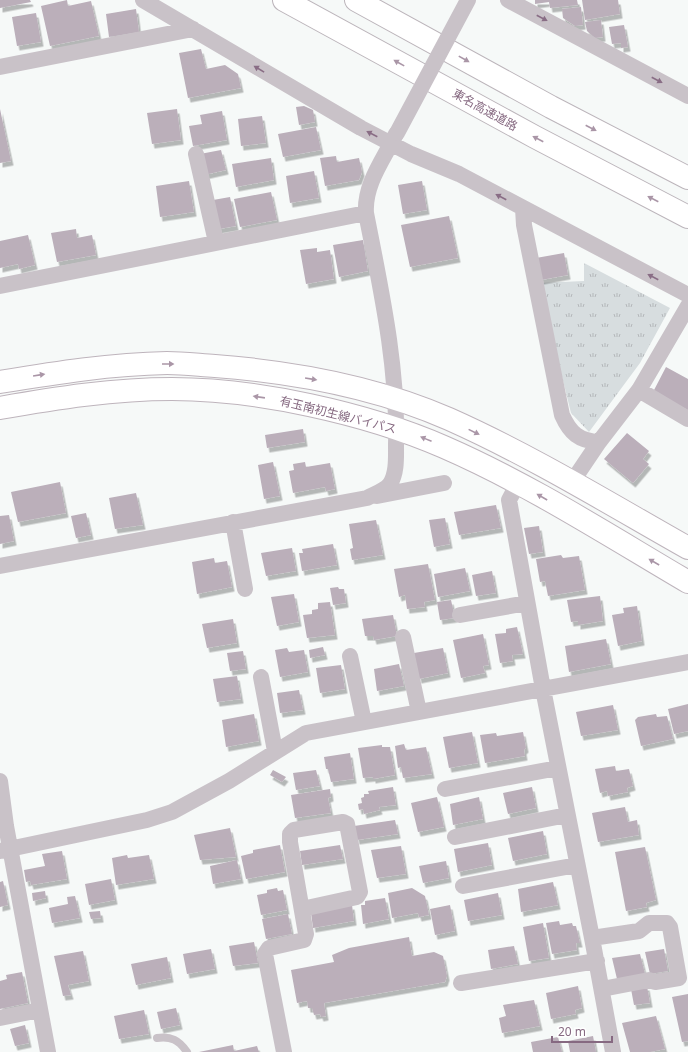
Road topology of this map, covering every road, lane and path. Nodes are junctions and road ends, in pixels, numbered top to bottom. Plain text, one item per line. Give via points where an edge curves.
1 (142, 0) edge
2 (284, 0) edge
3 (356, 0) edge
4 (468, 0) edge
5 (508, 0) edge
6 (193, 29) junction
7 (0, 67) edge
8 (688, 96) edge
9 (394, 138) junction
10 (196, 154) dead end
11 (688, 178) edge
12 (523, 208) junction
13 (366, 213) junction
14 (688, 216) edge
15 (216, 242) junction
16 (0, 286) edge
17 (688, 295) edge
18 (688, 306) edge
19 (0, 382) edge
20 (639, 390) junction
21 (395, 399) junction
22 (0, 408) edge
23 (688, 419) edge
24 (397, 428) junction
25 (599, 442) junction
26 (572, 482) junction
27 (444, 483) dead end
28 (518, 483) junction
29 (367, 498) junction
30 (233, 522) junction
31 (688, 548) edge
32 (0, 566) edge
33 (688, 582) edge
34 (245, 589) dead end
35 (527, 603) junction
36 (460, 615) dead end
37 (403, 637) dead end
38 (350, 656) dead end
39 (688, 662) edge
40 (261, 677) dead end
41 (543, 689) junction
42 (419, 712) junction
43 (364, 722) junction
44 (275, 751) junction
45 (558, 768) junction
46 (0, 781) edge
47 (445, 789) dead end
48 (567, 815) junction
49 (455, 837) dead end
50 (5, 850) edge
51 (577, 864) junction
52 (463, 886) dead end
53 (302, 909) junction
54 (592, 938) junction
55 (597, 961) junction
56 (461, 983) dead end
57 (602, 989) junction
58 (40, 1010) junction
59 (0, 1018) edge
60 (157, 1038) dead end
61 (48, 1052) edge
62 (186, 1052) edge
63 (284, 1052) edge
64 (612, 1052) edge

1 - 6 street
14 -> 2 main road, 東名高速道路 via 535,137
3 -> 11 main road via 551,107
4 - 9 street, bridge
5 -> 8 street
6 - 7 street
9 -> 6 street via 361,128
12 -> 9 street
9 - 13 street via 368,190 365,201
10 - 15 street
17 -> 12 street
12 - 25 street via 524,225 562,415 582,440
13 - 15 street
13 - 21 street via 390,338
15 - 16 street
18 - 20 street
19 -> 21 main road via 107,367 169,363 249,369 328,381
20 - 23 street
20 - 25 street
21 - 24 street
21 -> 26 main road via 449,419
24 -> 22 main road, 有玉南初生線バイパス via 271,399 172,389 111,392
28 -> 24 main road, 有玉南初生線バイパス via 444,447
24 - 29 street via 396,463 390,484 386,489
25 - 26 street
26 - 31 main road
27 - 29 street
33 -> 28 main road, 有玉南初生線バイパス
28 - 35 street via 509,500
29 - 30 street
30 - 32 street
30 - 34 street
35 - 36 street
35 - 41 street
37 - 42 street
38 - 43 street
39 - 41 street
40 - 44 street
41 - 42 street
41 - 45 street
42 - 43 street
43 - 44 street via 306,733
44 - 50 street via 229,781 172,812 147,820
45 - 47 street
45 - 48 street
46 - 50 street
48 - 49 street
48 - 51 street
50 - 58 street
51 - 52 street
51 - 54 street
53 - 53 street via 290,834 294,830 343,822 347,824 360,892 357,897
53 - 63 street via 306,934 304,940 269,948 265,954
54 - 55 street
54 - 57 street via 639,931 649,923 667,923 670,927 679,978 656,982 648,980
55 - 56 street
55 - 57 street
57 - 64 street
58 - 59 street
58 - 61 street
60 - 62 lane via 165,1036 175,1039

